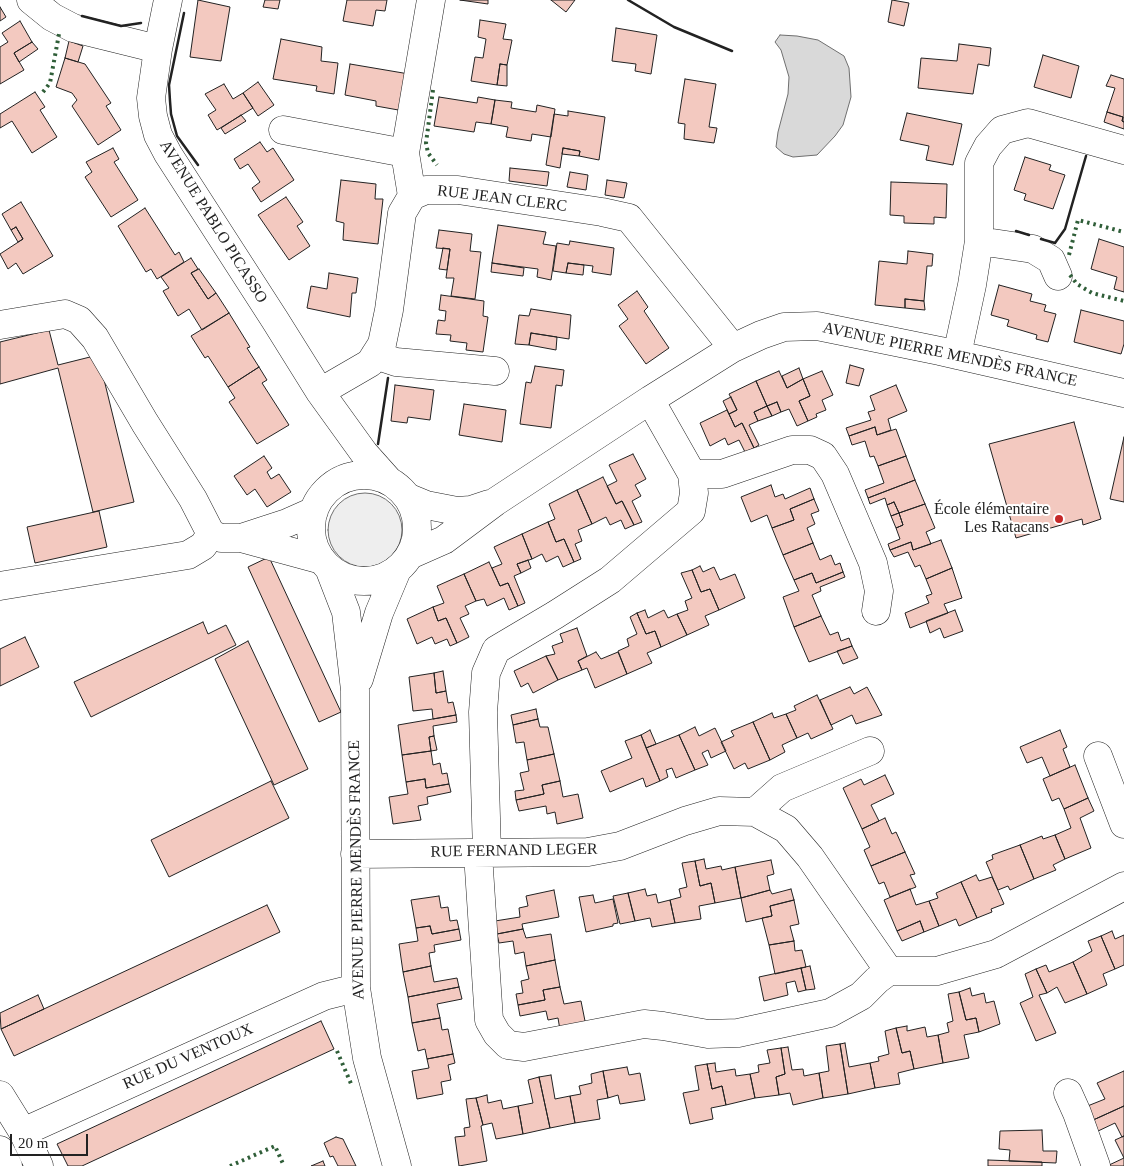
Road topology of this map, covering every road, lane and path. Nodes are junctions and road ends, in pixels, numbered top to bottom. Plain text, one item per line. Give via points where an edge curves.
1 (31, 0) edge
2 (168, 0) edge
3 (431, 0) edge
4 (158, 49) junction
5 (283, 130) dead end
6 (1124, 150) edge
7 (405, 153) junction
8 (412, 196) junction
9 (979, 241) junction
10 (1058, 276) dead end
11 (0, 325) edge
12 (733, 348) junction
13 (375, 355) junction
14 (957, 355) junction
15 (495, 371) dead end
16 (320, 392) junction
17 (1124, 393) edge
18 (650, 400) junction
19 (342, 424) junction
20 (692, 474) junction
21 (338, 482) junction
22 (399, 490) junction
23 (495, 502) junction
24 (314, 511) junction
25 (211, 534) junction
26 (241, 538) junction
27 (403, 563) junction
28 (326, 564) junction
29 (0, 586) edge
30 (876, 611) dead end
31 (355, 690) junction
32 (870, 752) dead end
33 (1098, 756) dead end
34 (755, 812) junction
35 (1124, 824) edge
36 (482, 853) junction
37 (355, 854) junction
38 (1124, 886) edge
39 (888, 971) junction
40 (356, 988) junction
41 (1068, 1093) dead end
42 (0, 1095) edge
43 (23, 1132) junction
44 (0, 1150) edge
45 (8, 1166) edge
46 (39, 1166) edge
47 (397, 1166) edge
48 (1096, 1166) edge

1 - 4 street via 52,17 74,28
2 - 4 street, AVENUE PABLO PICASSO
3 - 7 street
4 - 16 street, AVENUE PABLO PICASSO via 151,98 158,135
5 - 7 street
6 - 9 street via 1028,123 1002,130 979,163
7 - 8 street
8 - 12 street, RUE JEAN CLERC via 426,190 458,190 629,218
8 - 13 street, RUE JEAN CLERC via 402,213 382,344
9 - 10 street via 1032,249 1051,260
9 - 14 street
11 - 25 street via 65,314 79,320 95,338
12 - 14 street, AVENUE PIERRE MENDÈS FRANCE via 784,327 817,326
12 - 18 street, AVENUE PIERRE MENDÈS FRANCE
13 - 15 street via 396,362
13 - 16 street, RUE JEAN CLERC via 370,363
14 - 17 street, AVENUE PIERRE MENDÈS FRANCE
16 - 19 street, AVENUE PABLO PICASSO
18 - 20 street
18 - 23 street, AVENUE PIERRE MENDÈS FRANCE
19 - 21 street via 344,455
19 - 22 street, AVENUE PABLO PICASSO
20 - 30 street via 722,474 792,450 810,450 823,456 836,474 873,563 879,591
20 - 36 street via 692,511 610,580 496,650 486,673 483,712
21 - 22 street via 363,475 377,476
21 - 24 street via 327,490
22 - 23 street, AVENUE PIERRE MENDÈS FRANCE via 426,505 457,511
22 - 27 street via 415,512 418,527 416,542
23 - 27 street, AVENUE PIERRE MENDÈS FRANCE via 444,540
24 - 26 street
24 - 28 street via 312,536 315,549
25 - 26 street via 221,538
25 - 29 street via 203,546 188,556
26 - 28 street
27 - 28 street via 384,577 370,581 342,576
27 - 31 street, AVENUE PIERRE MENDÈS FRANCE via 379,613
28 - 31 street, AVENUE PIERRE MENDÈS FRANCE via 346,612
31 - 37 street, AVENUE PIERRE MENDÈS FRANCE
32 - 34 street via 782,788
33 - 35 street
34 - 36 street, RUE FERNAND LEGER via 719,811 620,846 588,852
34 - 39 street, RUE FERNAND LEGER via 786,829 810,856
36 - 37 street, RUE FERNAND LEGER
36 - 39 street via 489,1020 508,1045 524,1047 644,1024 708,1034 738,1033 830,1013 861,996
37 - 40 street, AVENUE PIERRE MENDÈS FRANCE
38 - 39 street via 996,954 937,971
40 - 43 street, RUE DU VENTOUX via 324,996
40 - 47 street, AVENUE PIERRE MENDÈS FRANCE via 367,1058
41 - 48 street
42 - 43 street
43 - 46 street
44 - 45 street

